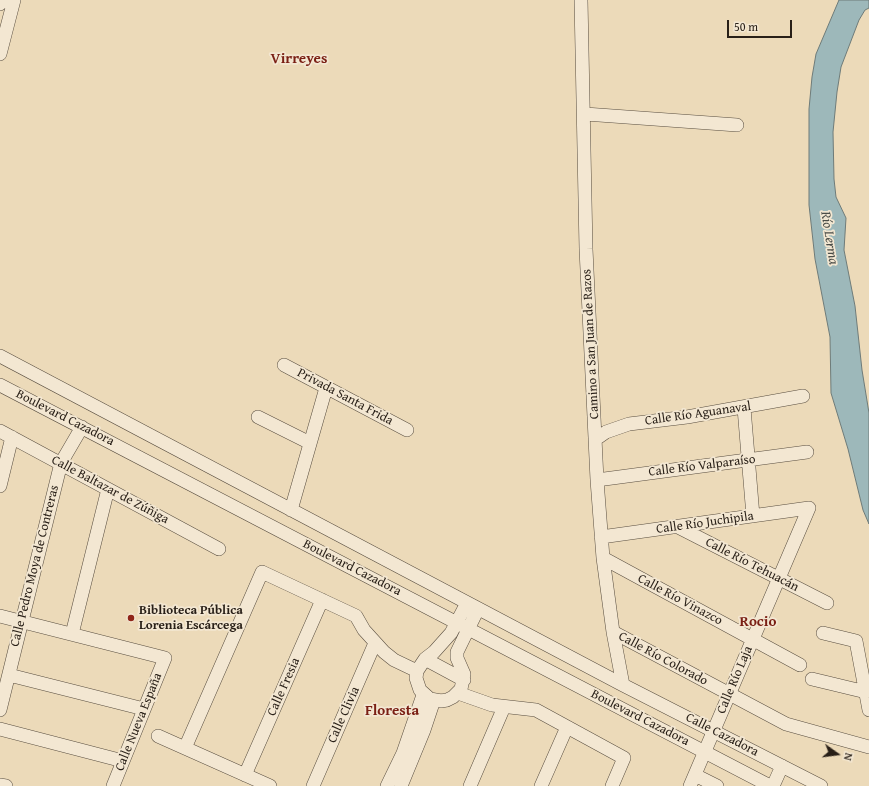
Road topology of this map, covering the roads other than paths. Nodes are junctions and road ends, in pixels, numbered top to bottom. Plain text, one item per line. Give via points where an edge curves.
1 (1, 0) edge
2 (14, 0) edge
3 (581, 0) edge
4 (0, 4) edge
5 (0, 54) edge
6 (585, 114) junction
7 (737, 125) dead end
8 (0, 356) edge
9 (284, 365) dead end
10 (0, 385) edge
11 (326, 388) junction
12 (803, 396) dead end
13 (744, 408) junction
14 (258, 417) dead end
15 (82, 427) junction
16 (407, 430) dead end
17 (0, 431) edge
18 (12, 437) junction
19 (596, 439) junction
20 (310, 443) junction
21 (808, 452) dead end
22 (748, 460) junction
23 (61, 463) junction
24 (597, 480) junction
25 (0, 486) edge
26 (108, 489) junction
27 (809, 508) joint
28 (291, 510) junction
29 (754, 516) junction
30 (678, 527) junction
31 (601, 538) junction
32 (219, 549) dead end
33 (603, 558) junction
34 (779, 578) junction
35 (322, 600) junction
36 (827, 603) dead end
37 (472, 606) junction
38 (0, 616) edge
39 (22, 622) junction
40 (462, 625) junction
41 (613, 632) junction
42 (823, 633) dead end
43 (72, 634) junction
44 (753, 640) junction
45 (375, 643) junction
46 (425, 659) junction
47 (800, 665) dead end
48 (417, 671) junction
49 (8, 675) junction
50 (812, 679) dead end
51 (464, 680) junction
52 (623, 685) junction
53 (866, 692) junction
54 (458, 693) junction
55 (729, 694) junction
56 (429, 697) junction
57 (504, 707) junction
58 (144, 709) junction
59 (0, 710) edge
60 (869, 710) edge
61 (567, 727) junction
62 (0, 729) edge
63 (714, 730) junction
64 (158, 736) dead end
65 (869, 747) edge
66 (185, 748) junction
67 (705, 751) junction
68 (123, 761) junction
69 (782, 766) junction
70 (245, 775) junction
71 (692, 780) edge
72 (0, 785) edge
73 (6, 786) edge
74 (113, 786) edge
75 (270, 786) edge
76 (313, 786) edge
77 (387, 786) edge
78 (401, 786) edge
79 (470, 786) edge
80 (541, 786) edge
81 (612, 786) edge
82 (717, 786) edge
83 (770, 786) edge
84 (773, 786) edge
85 (820, 786) edge

1 - 4 street
2 - 5 street
3 - 6 street, Camino a San Juan de Razos
6 - 7 street
6 - 19 street, Camino a San Juan de Razos via 586,249
8 - 28 street, Boulevard Cazadora
9 - 11 street, Privada Santa Frida
10 - 15 street, Boulevard Cazadora
11 - 16 street, Privada Santa Frida
11 - 20 street
12 - 13 street, Calle Río Aguanaval
13 - 19 street, Calle Río Aguanaval via 629,424 606,432
13 - 22 street
14 - 20 street
15 - 23 street, Calle Pedro Moya de Contreras
15 - 40 street, Boulevard Cazadora
17 - 18 street, Calle Baltazar de Zúñiga
18 - 23 street, Calle Baltazar de Zúñiga
18 - 25 street
19 - 24 street, Camino a San Juan de Razos
20 - 28 street
21 - 22 street, Calle Río Valparaíso
22 - 24 street, Calle Río Valparaíso
22 - 29 street
23 - 26 street, Calle Baltazar de Zúñiga
23 - 39 street, Calle Pedro Moya de Contreras
24 - 31 street, Camino a San Juan de Razos
26 - 32 street, Calle Baltazar de Zúñiga
26 - 43 street
27 - 29 street, Calle Río Juchipila
27 - 34 street, Calle Río Laja
28 - 37 street, Boulevard Cazadora
29 - 30 street, Calle Río Juchipila
30 - 31 street, Calle Río Juchipila
30 - 34 street, Calle Río Tehuacán
31 - 33 street, Camino a San Juan de Razos
33 - 41 street, Camino a San Juan de Razos
33 - 44 street, Calle Río Vinazco
34 - 36 street, Calle Río Tehuacán
34 - 44 street, Calle Río Laja
35 - 45 street via 356,616
35 - 66 street via 262,572
35 - 70 street, Calle Fresia
37 - 40 street
37 - 52 street, Boulevard Cazadora
38 - 39 street
39 - 43 street
39 - 49 street, Calle Pedro Moya de Contreras
40 - 46 street
40 - 51 street via 457,652
40 - 67 street, Boulevard Cazadora
41 - 52 street, Camino a San Juan de Razos
41 - 55 street, Calle Río Colorado
42 - 53 street via 856,641
43 - 58 street, Calle Nueva España via 165,658
44 - 47 street, Calle Río Vinazco
44 - 55 street, Calle Río Laja
45 - 48 street via 394,660
45 - 76 street, Calle Clivia
46 - 48 street
46 - 51 street
48 - 56 street via 417,684
49 - 58 street
49 - 59 street, Calle Pedro Moya de Contreras
50 - 53 street
51 - 54 street
52 - 63 street, Calle Cazadora
53 - 60 street
54 - 56 street via 447,700
54 - 57 street
55 - 63 street, Calle Río Laja
55 - 65 street, Calle Río Colorado via 786,724
56 - 77 street
56 - 78 street via 424,730
57 - 61 street via 536,710
57 - 79 street
58 - 68 street, Calle Nueva España
61 - 80 street
61 - 81 street via 624,758
62 - 68 street
63 - 67 street, Calle Río Laja
63 - 69 street, Calle Cazadora
64 - 66 street
66 - 70 street
67 - 71 street, Calle Río Laja
67 - 83 street, Calle Cazadora
68 - 74 street, Calle Nueva España
69 - 84 street
69 - 85 street, Calle Cazadora
70 - 75 street
71 - 82 street
72 - 73 street

